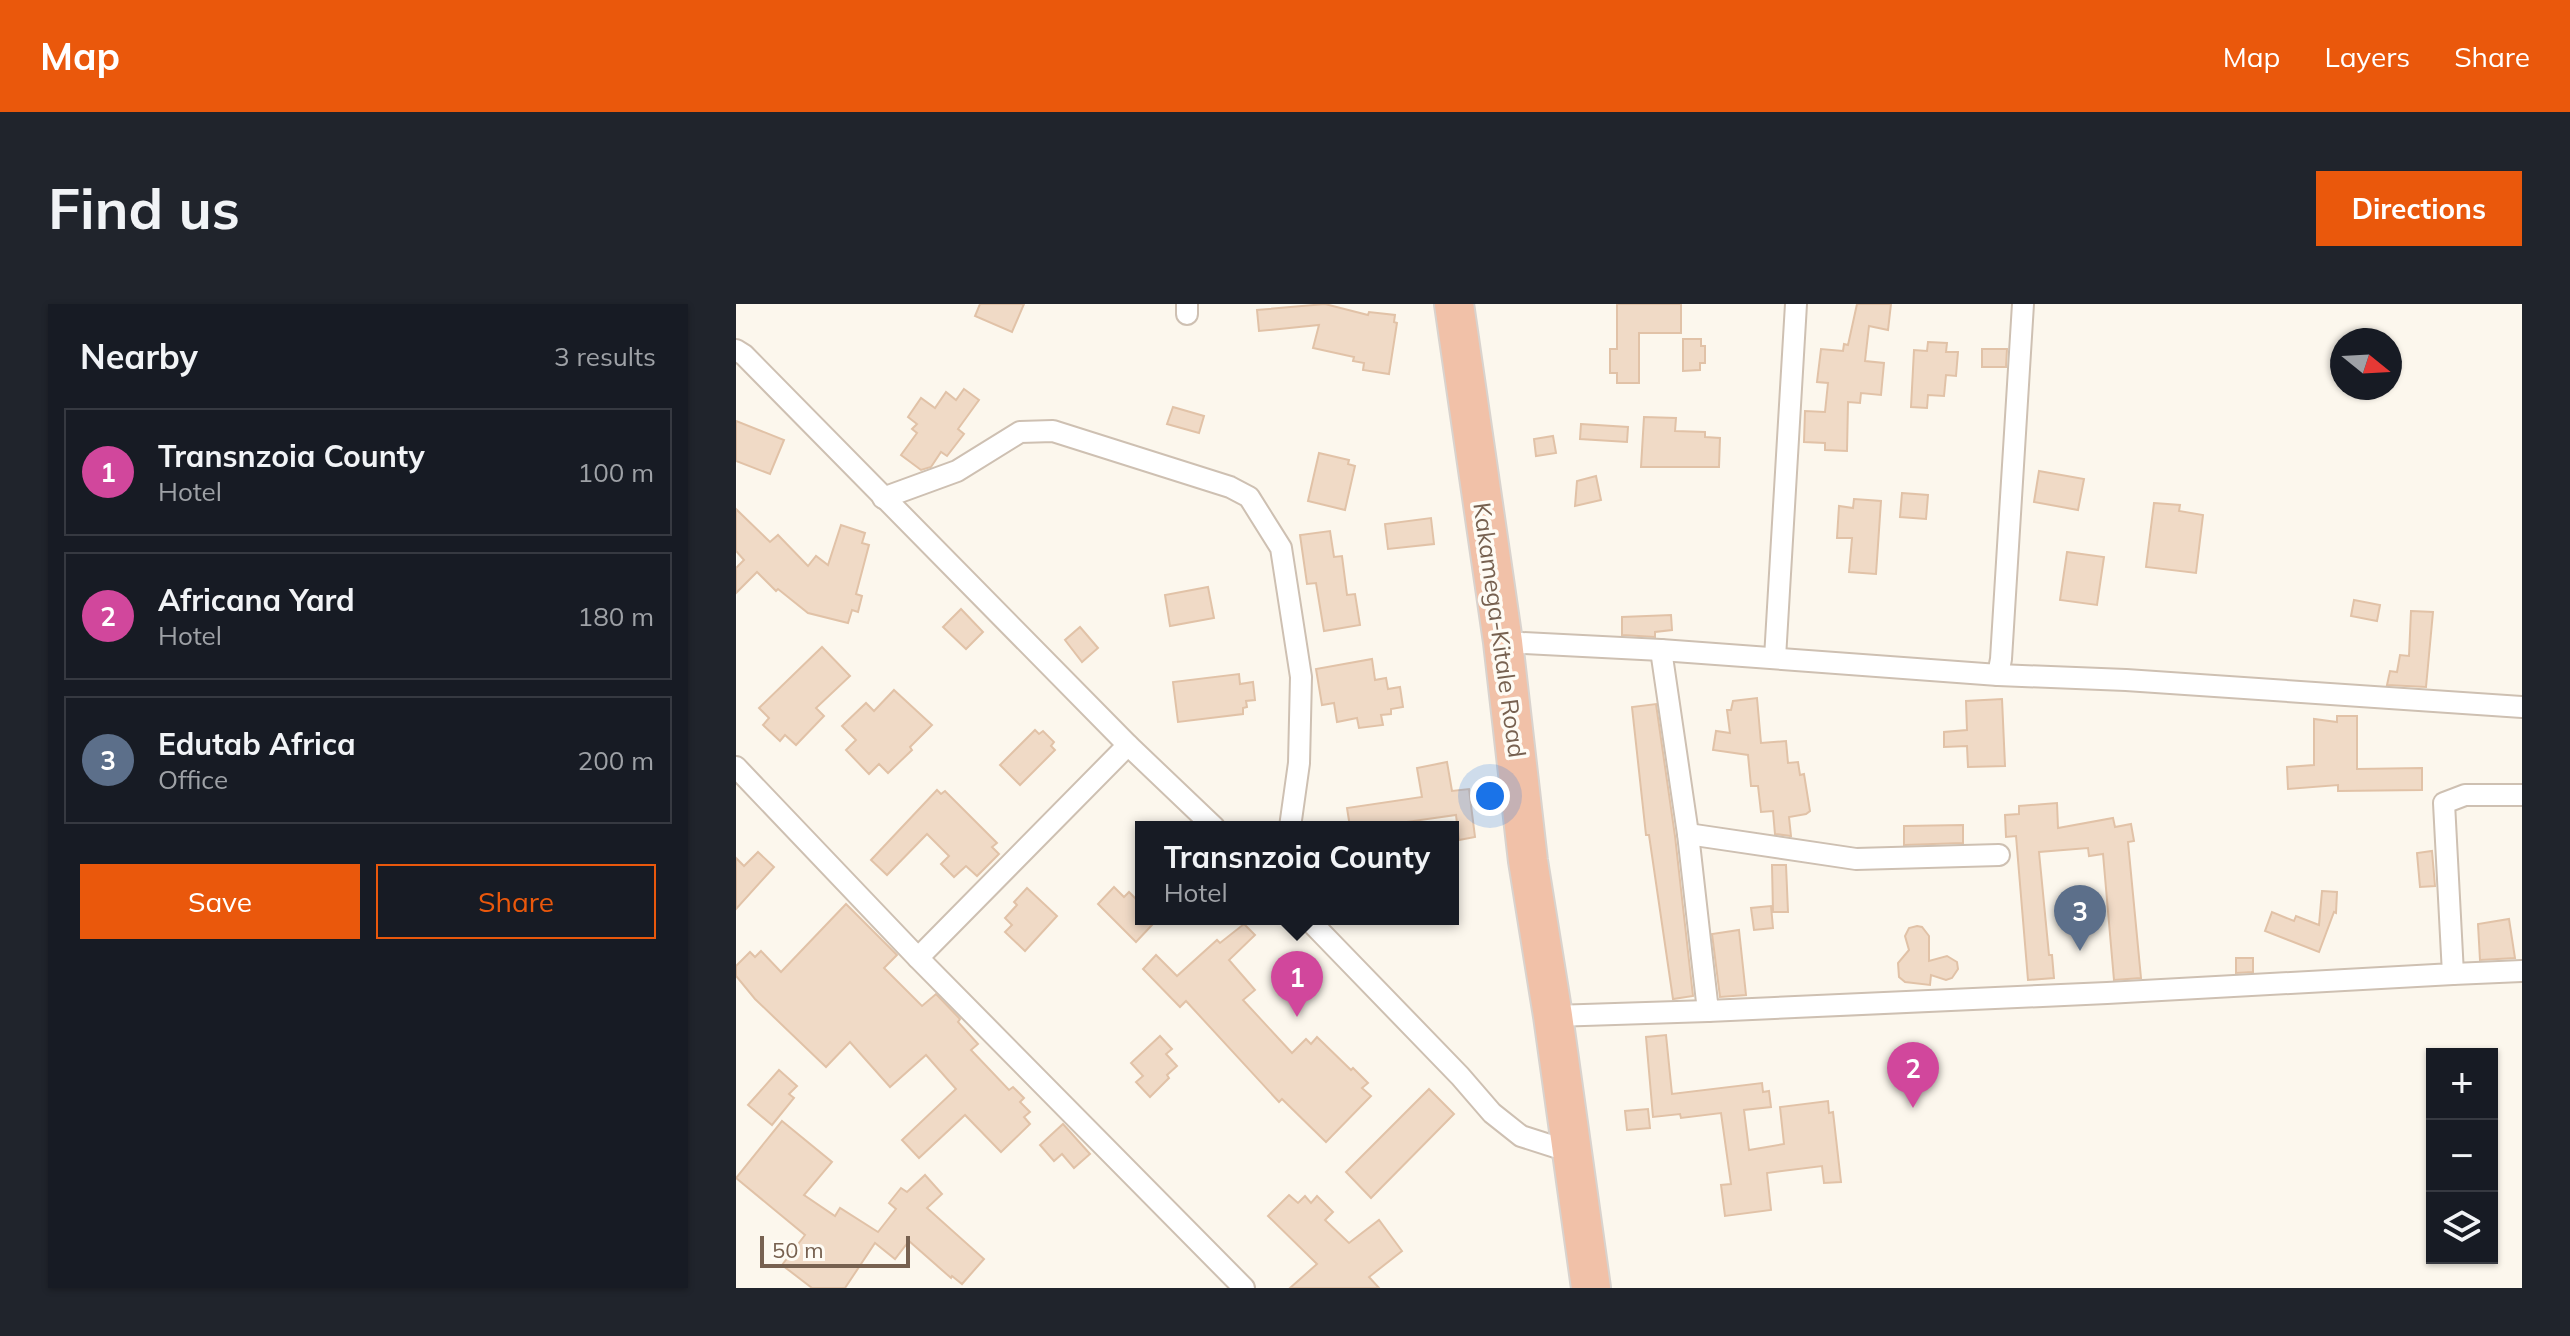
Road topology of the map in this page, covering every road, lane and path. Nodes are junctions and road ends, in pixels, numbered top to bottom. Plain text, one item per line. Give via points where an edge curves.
1 (1454, 304) edge
2 (1796, 304) edge
3 (2023, 304) edge
4 (736, 350) edge
5 (883, 498) junction
6 (1503, 642) junction
7 (1661, 650) junction
8 (1775, 658) junction
9 (1998, 675) junction
10 (2522, 707) edge
11 (1128, 745) junction
12 (736, 767) edge
13 (2522, 795) edge
14 (1208, 821) edge
15 (1291, 821) edge
16 (1688, 834) junction
17 (1999, 855) dead end
18 (1314, 925) edge
19 (918, 958) junction
20 (2522, 971) edge
21 (2453, 974) junction
22 (1708, 1011) junction
23 (1553, 1016) junction
24 (1571, 1152) junction
25 (1244, 1288) edge
26 (1591, 1288) edge

1 - 6 highway, Kakamega-Kitale Road
2 - 8 street
3 - 9 street
4 - 5 street
5 - 11 street
5 - 15 street via 957,471 1020,432 1053,431 1249,497 1281,548 1301,677 1299,763
6 - 7 street
6 - 23 highway, Kakamega-Kitale Road via 1528,861
7 - 8 street
7 - 16 street
8 - 9 street
9 - 10 street
11 - 14 street
11 - 19 street
12 - 19 street
13 - 21 street via 2465,795 2444,803
16 - 17 street via 1856,859
16 - 22 street
18 - 24 street via 1492,1113 1521,1136
19 - 25 street
20 - 21 street
21 - 22 street
22 - 23 street
23 - 24 highway, Kakamega-Kitale Road
24 - 26 highway, Kakamega-Kitale Road

